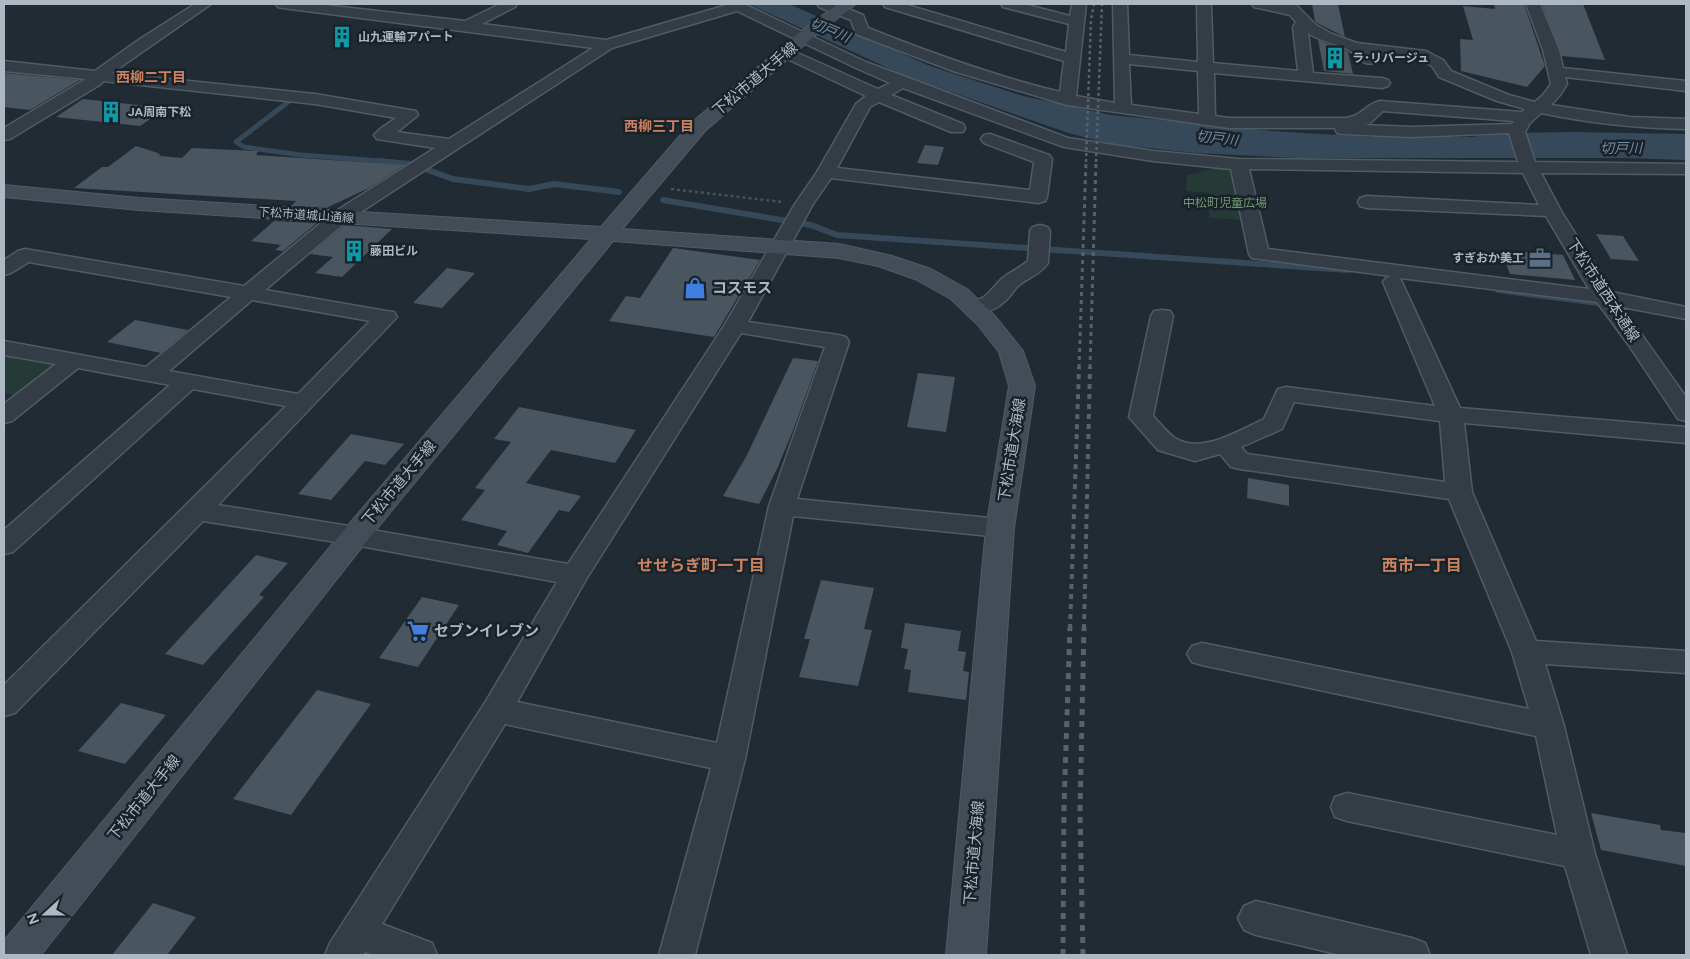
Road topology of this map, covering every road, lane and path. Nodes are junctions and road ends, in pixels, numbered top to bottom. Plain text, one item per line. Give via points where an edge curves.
1 (204, 4) edge
2 (283, 4) edge
3 (510, 4) edge
4 (890, 4) edge
5 (1008, 4) edge
6 (1079, 4) edge
7 (1120, 4) edge
8 (1204, 4) edge
9 (1258, 4) edge
10 (1533, 4) edge
11 (736, 5) edge
12 (837, 7) edge
13 (1296, 13) edge
14 (1075, 21) junction
15 (468, 26) junction
16 (805, 37) junction
17 (607, 45) junction
18 (1357, 47) junction
19 (786, 53) junction
20 (1071, 57) junction
21 (1122, 60) junction
22 (4, 66) edge
23 (1207, 68) junction
24 (1558, 72) junction
25 (98, 76) junction
26 (1306, 78) junction
27 (902, 82) junction
28 (1382, 82) junction
29 (1686, 86) edge
30 (879, 96) junction
31 (1068, 100) junction
32 (1393, 106) junction
33 (1539, 108) junction
34 (1123, 109) junction
35 (1207, 120) junction
36 (1303, 124) junction
37 (1686, 124) edge
38 (1520, 125) junction
39 (957, 128) dead end
40 (4, 135) edge
41 (990, 139) dead end
42 (451, 145) junction
43 (1239, 164) junction
44 (1528, 164) junction
45 (1686, 168) edge
46 (826, 172) junction
47 (646, 186) junction
48 (4, 192) edge
49 (1366, 202) dead end
50 (804, 204) junction
51 (1552, 211) junction
52 (340, 218) junction
53 (1040, 231) dead end
54 (609, 234) junction
55 (781, 246) junction
56 (4, 269) edge
57 (249, 294) junction
58 (1610, 306) junction
59 (974, 309) junction
60 (1686, 313) edge
61 (1162, 316) dead end
62 (735, 326) junction
63 (1686, 331) edge
64 (4, 348) edge
65 (75, 360) junction
66 (150, 375) junction
67 (187, 382) junction
68 (302, 402) junction
69 (1686, 414) edge
70 (1451, 415) junction
71 (4, 416) edge
72 (1686, 435) edge
73 (1224, 445) junction
74 (1459, 492) junction
75 (782, 506) junction
76 (197, 511) junction
77 (1000, 528) junction
78 (355, 536) junction
79 (4, 545) edge
80 (575, 575) junction
81 (1526, 652) junction
82 (1202, 654) dead end
83 (1686, 662) edge
84 (8, 693) edge
85 (497, 710) junction
86 (1548, 726) junction
87 (729, 759) junction
88 (1347, 807) dead end
89 (1578, 854) junction
90 (1256, 918) dead end
91 (350, 943) edge
92 (17, 955) edge
93 (419, 955) edge
94 (676, 955) edge
95 (966, 955) edge
96 (1412, 955) edge
97 (1608, 955) edge

1 - 25 street
2 - 15 street
3 - 15 street
4 - 20 street
5 - 14 street
6 - 14 street
7 - 21 street
8 - 23 street
9 - 13 street
10 - 24 street
11 - 16 street
11 - 17 street
12 - 16 street, 下松市道大手線
12 - 31 street via 858,18 861,31 958,68
13 - 18 street via 1320,34
13 - 26 street
14 - 20 street
15 - 17 street
16 - 19 street, 下松市道大手線
16 - 27 street
17 - 42 street
18 - 28 street
18 - 33 street via 1421,54 1438,63 1445,74 1503,98
19 - 30 street
19 - 47 street, 下松市道大手線 via 698,127
20 - 31 street
21 - 23 street
21 - 34 street
22 - 25 street
23 - 26 street
23 - 35 street
24 - 29 street
24 - 33 street via 1559,84 1555,94
25 - 40 street
25 - 42 street via 315,99 410,115 383,135
26 - 28 street
27 - 30 street
27 - 43 street via 1064,142 1153,156
28 - 32 street
30 - 39 street
30 - 46 street via 864,104
31 - 34 street
32 - 36 street via 1380,106 1363,120
32 - 38 street
33 - 37 street via 1630,122
33 - 38 street
34 - 35 street
35 - 36 street
36 - 38 street via 1401,132
38 - 44 street, 下松市道西本通線
41 - 46 street via 1043,159 1038,197
42 - 52 street
43 - 44 street
43 - 58 street via 1258,254
44 - 45 street
44 - 51 street, 下松市道西本通線
46 - 50 street
47 - 50 path
47 - 54 street, 下松市道大手線
48 - 52 street, 下松市道城山通線
49 - 51 street
50 - 55 street
51 - 58 street, 下松市道西本通線
52 - 54 street, 下松市道城山通線
52 - 57 street
53 - 59 street via 1038,263 1010,282 990,302
54 - 55 street, 下松市道大海線
54 - 78 street, 下松市道大手線
55 - 59 street, 下松市道大海線 via 839,252 923,274 959,294
55 - 62 street
56 - 57 street via 25,255
57 - 66 street
57 - 68 street via 386,317
58 - 60 street
58 - 63 street
58 - 69 street, 下松市道西本通線
58 - 70 street via 1605,311 1393,282
59 - 77 street, 下松市道大海線 via 1011,351 1022,386
61 - 73 street via 1141,417 1167,444 1195,453
62 - 75 street via 838,342
62 - 80 street
64 - 65 street
65 - 66 street
65 - 71 street
66 - 67 street
67 - 68 street
67 - 79 street
68 - 76 street
70 - 72 street
70 - 73 street via 1286,394 1274,424
70 - 74 street
73 - 74 street via 1240,461
74 - 81 street
75 - 77 street
75 - 87 street
76 - 78 street
76 - 84 street
77 - 95 street, 下松市道大海線
78 - 80 street
78 - 92 street, 下松市道大手線
80 - 85 street
81 - 83 street
81 - 86 street
82 - 86 street
85 - 87 street
85 - 91 street
86 - 89 street
87 - 94 street
88 - 89 street
89 - 97 street
90 - 96 street
91 - 93 street

